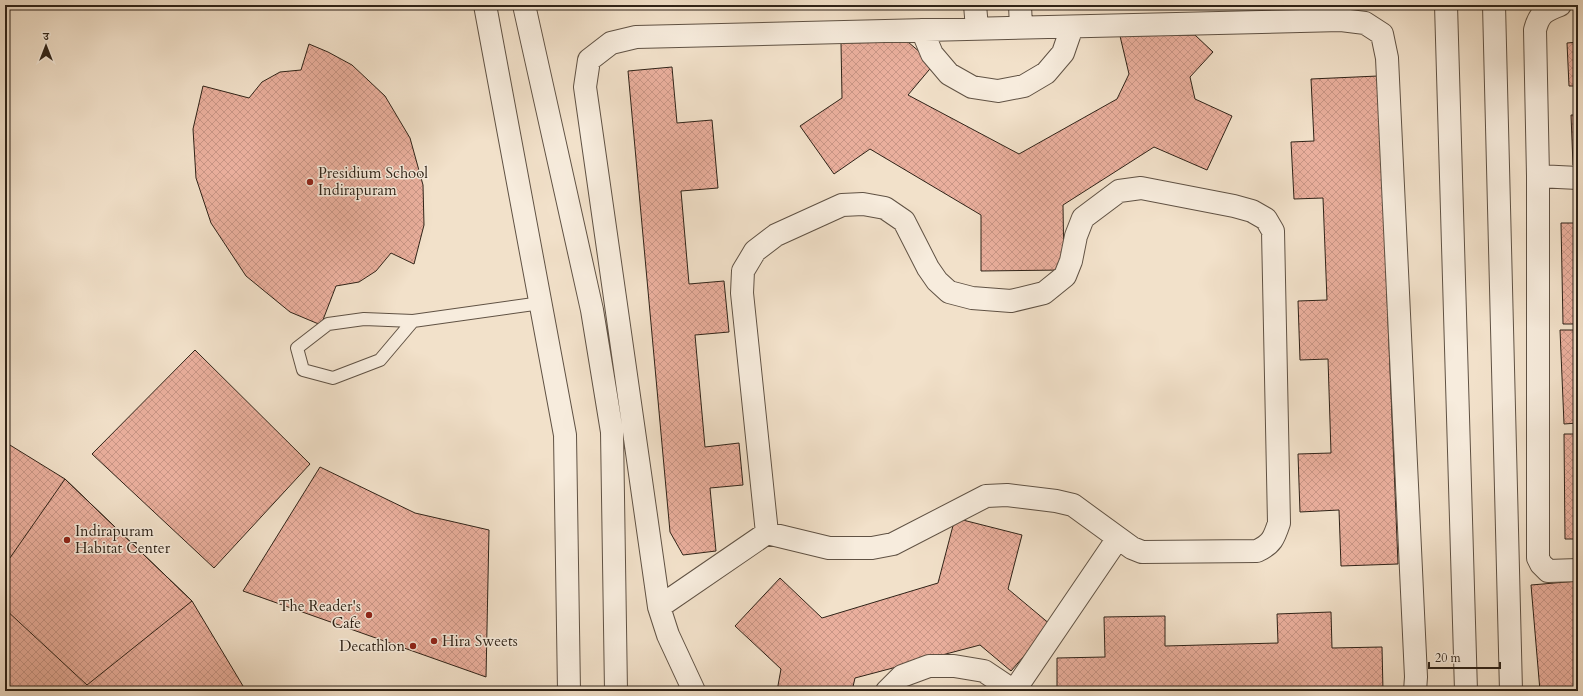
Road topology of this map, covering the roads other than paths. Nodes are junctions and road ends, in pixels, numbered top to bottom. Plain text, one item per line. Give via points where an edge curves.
1 (485, 5) edge
2 (524, 5) edge
3 (975, 5) edge
4 (1020, 5) edge
5 (1446, 5) edge
6 (1494, 5) edge
7 (1560, 5) edge
8 (1072, 26) junction
9 (1021, 27) junction
10 (977, 28) junction
11 (922, 30) junction
12 (1538, 176) junction
13 (1578, 178) edge
14 (541, 303) junction
15 (413, 321) junction
16 (767, 533) junction
17 (1118, 538) junction
18 (1578, 570) edge
19 (659, 606) junction
20 (569, 691) edge
21 (616, 691) edge
22 (694, 691) edge
23 (887, 691) edge
24 (1415, 691) edge
25 (1466, 691) edge
26 (1510, 691) edge

1 - 14 street
2 - 21 street via 592,310 612,432
3 - 10 street
4 - 9 street
5 - 25 street
6 - 26 street
7 - 12 street via 1547,10 1538,19 1535,30
8 - 9 street
8 - 11 street via 1063,53 1046,73 1024,86 998,91 972,87 949,74 932,54
8 - 24 street via 1342,20 1365,23 1382,34 1388,74
9 - 10 street
10 - 11 street
11 - 19 street via 636,37 611,43 589,60 585,87
12 - 13 street
12 - 18 street via 1538,558 1548,571
14 - 15 lane
14 - 20 street via 565,435
15 - 15 lane via 364,319 328,324 297,348 303,370 333,378 380,360
16 - 17 street via 829,548 872,548 893,544 986,496 1008,495 1073,505
16 - 17 street via 742,293 743,271 754,251 776,235 842,205 863,204 885,208 904,221 928,268 949,292 972,298 1011,301 1044,293 1065,276 1083,218 1119,191 1141,188 1252,211 1266,219 1273,231 1279,523 1275,535 1268,545 1257,551 1151,553 1132,548
16 - 19 street
17 - 23 street via 1014,691 984,671 954,666 929,666 902,676
19 - 22 street via 668,635

